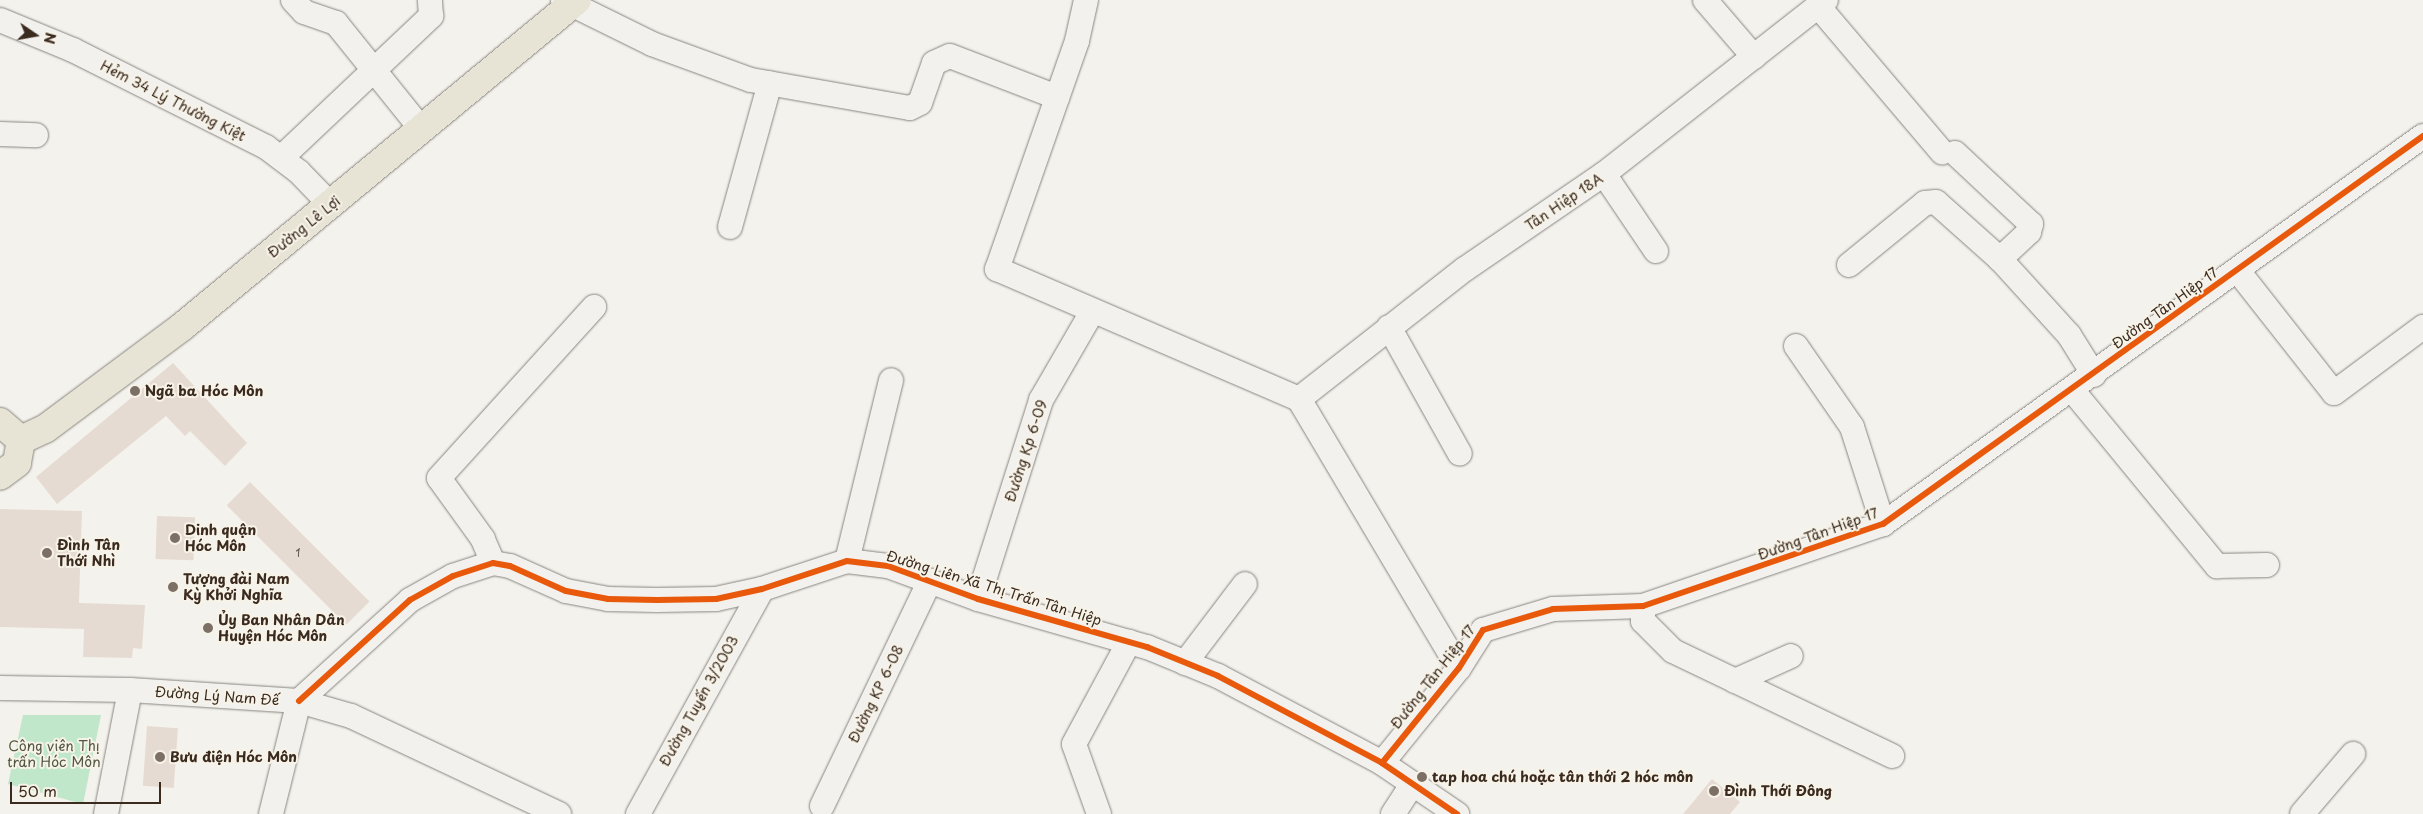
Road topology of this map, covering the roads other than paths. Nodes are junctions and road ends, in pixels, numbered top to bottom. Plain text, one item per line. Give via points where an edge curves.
1 (294, 0) edge
2 (430, 0) edge
3 (1086, 0) edge
4 (1705, 0) edge
5 (570, 2) edge
6 (1822, 3) edge
7 (324, 9) edge
8 (0, 20) edge
9 (1754, 57) junction
10 (374, 70) junction
11 (770, 83) junction
12 (1057, 97) junction
13 (422, 130) junction
14 (0, 134) edge
15 (36, 135) dead end
16 (2423, 136) edge
17 (281, 158) junction
18 (1604, 174) junction
19 (331, 206) junction
20 (730, 228) dead end
21 (1656, 251) dead end
22 (2000, 259) junction
23 (1850, 265) dead end
24 (2238, 271) junction
25 (594, 307) dead end
26 (1092, 312) junction
27 (1389, 327) junction
28 (2423, 327) edge
29 (1796, 346) dead end
30 (2094, 375) junction
31 (891, 380) dead end
32 (2073, 391) junction
33 (1299, 399) junction
34 (0, 422) edge
35 (21, 440) junction
36 (1460, 454) dead end
37 (0, 476) edge
38 (1883, 524) junction
39 (847, 561) junction
40 (492, 564) junction
41 (2266, 565) dead end
42 (930, 581) junction
43 (1244, 584) dead end
44 (762, 589) junction
45 (978, 599) junction
46 (1643, 606) junction
47 (1130, 642) junction
48 (1791, 656) dead end
49 (1185, 663) junction
50 (1459, 668) junction
51 (1736, 681) junction
52 (0, 689) edge
53 (130, 690) junction
54 (299, 701) junction
55 (2353, 754) dead end
56 (1892, 756) dead end
57 (1382, 763) junction
58 (1411, 786) junction
59 (822, 806) dead end
60 (106, 814) edge
61 (271, 814) edge
62 (559, 814) edge
63 (638, 814) edge
64 (1099, 814) edge
65 (1393, 814) edge
66 (1457, 814) edge
67 (2302, 814) edge

1 - 7 street via 304,12
2 - 10 street via 431,16
3 - 12 street
4 - 9 street
5 - 11 street via 669,51
5 - 13 main road, Đường Lê Lợi
6 - 9 street, Tân Hiệp 18A
6 - 22 street via 1948,153 2031,224 2029,232
7 - 10 street
8 - 17 street, Hẻm 34 Lý Thường Kiệt via 73,50
9 - 18 street, Tân Hiệp 18A
10 - 13 street
10 - 17 street
11 - 12 street via 910,108 920,103 934,62 950,56
11 - 20 street
12 - 26 street via 997,269
13 - 19 main road, Đường Lê Lợi
14 - 15 street
16 - 24 street, Đường Tân Hiệp 17
17 - 19 street, Hẻm 34 Lý Thường Kiệt
18 - 21 street
18 - 27 street, Tân Hiệp 18A
19 - 35 main road, Đường Lê Lợi via 183,326 45,428
22 - 23 street via 1948,210 1931,202
22 - 30 street via 2069,335
24 - 28 street via 2334,392
24 - 30 street, Đường Tân Hiệp 17
25 - 40 street via 439,478 483,539
26 - 33 street
26 - 45 street, Đường Kp 6-09 via 1041,400
27 - 33 street, Tân Hiệp 18A
27 - 36 street
29 - 38 street via 1852,427
30 - 32 street, Đường Tân Hiệp 17
31 - 39 street
32 - 38 street, Đường Tân Hiệp 17
32 - 41 street via 2217,566
33 - 50 street
34 - 35 main road
35 - 37 main road via 17,463
38 - 46 street, Đường Tân Hiệp 17
39 - 42 street, Đường Liên Xã Thị Trấn Tân Hiệp via 888,566
39 - 44 street, Đường Liên Xã Thị Trấn Tân Hiệp
40 - 44 street, Đường Liên Xã Thị Trấn Tân Hiệp via 510,566 566,591 608,599 716,599
40 - 54 street, Đường Liên Xã Thị Trấn Tân Hiệp via 453,576 410,600
42 - 45 street, Đường Liên Xã Thị Trấn Tân Hiệp
42 - 59 street, Đường KP 6-08
43 - 49 street
44 - 63 street, Đường Tuyến 3/2003
45 - 47 street, Đường Liên Xã Thị Trấn Tân Hiệp
46 - 50 street, Đường Tân Hiệp 17 via 1553,609 1483,630
46 - 51 street via 1643,621 1673,651
47 - 49 street, Đường Liên Xã Thị Trấn Tân Hiệp
47 - 64 street via 1074,744
48 - 51 street
49 - 57 street, Đường Liên Xã Thị Trấn Tân Hiệp via 1274,703
50 - 57 street, Đường Tân Hiệp 17
51 - 56 street
52 - 53 street, Đường Lý Nam Đế
53 - 54 street, Đường Lý Nam Đế
53 - 60 street
54 - 61 street
54 - 62 street, Đường Lý Nam Đế via 351,716
55 - 67 street
57 - 58 street, Đường Liên Xã Thị Trấn Tân Hiệp
58 - 65 street
58 - 66 street, Đường Liên Xã Thị Trấn Tân Hiệp

